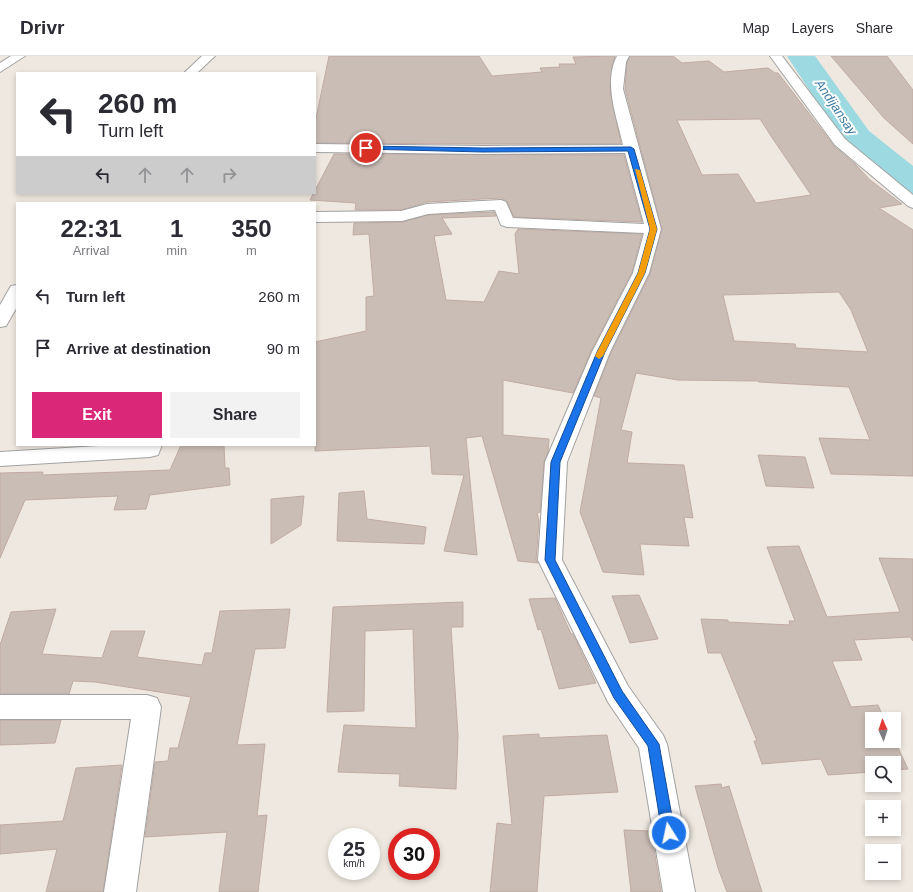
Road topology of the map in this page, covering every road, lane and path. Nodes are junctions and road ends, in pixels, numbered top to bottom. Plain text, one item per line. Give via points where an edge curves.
1 (19, 56) edge
2 (209, 56) edge
3 (623, 56) edge
4 (776, 56) edge
5 (0, 68) edge
6 (191, 72) edge
7 (316, 148) edge
8 (631, 149) junction
9 (913, 203) edge
10 (316, 217) edge
11 (653, 229) junction
12 (16, 292) edge
13 (0, 322) edge
14 (151, 446) edge
15 (0, 459) edge
16 (0, 707) edge
17 (120, 892) edge
18 (679, 892) edge

1 - 5 street
2 - 6 street
3 - 8 street via 617,89
4 - 9 street via 840,142
7 - 8 street
8 - 11 street
10 - 11 street via 402,216 427,209 501,205 507,222
11 - 18 street via 641,273 601,352 556,462 550,560 618,694 653,744
12 - 13 street
14 - 15 street via 150,450
16 - 17 street via 147,707

